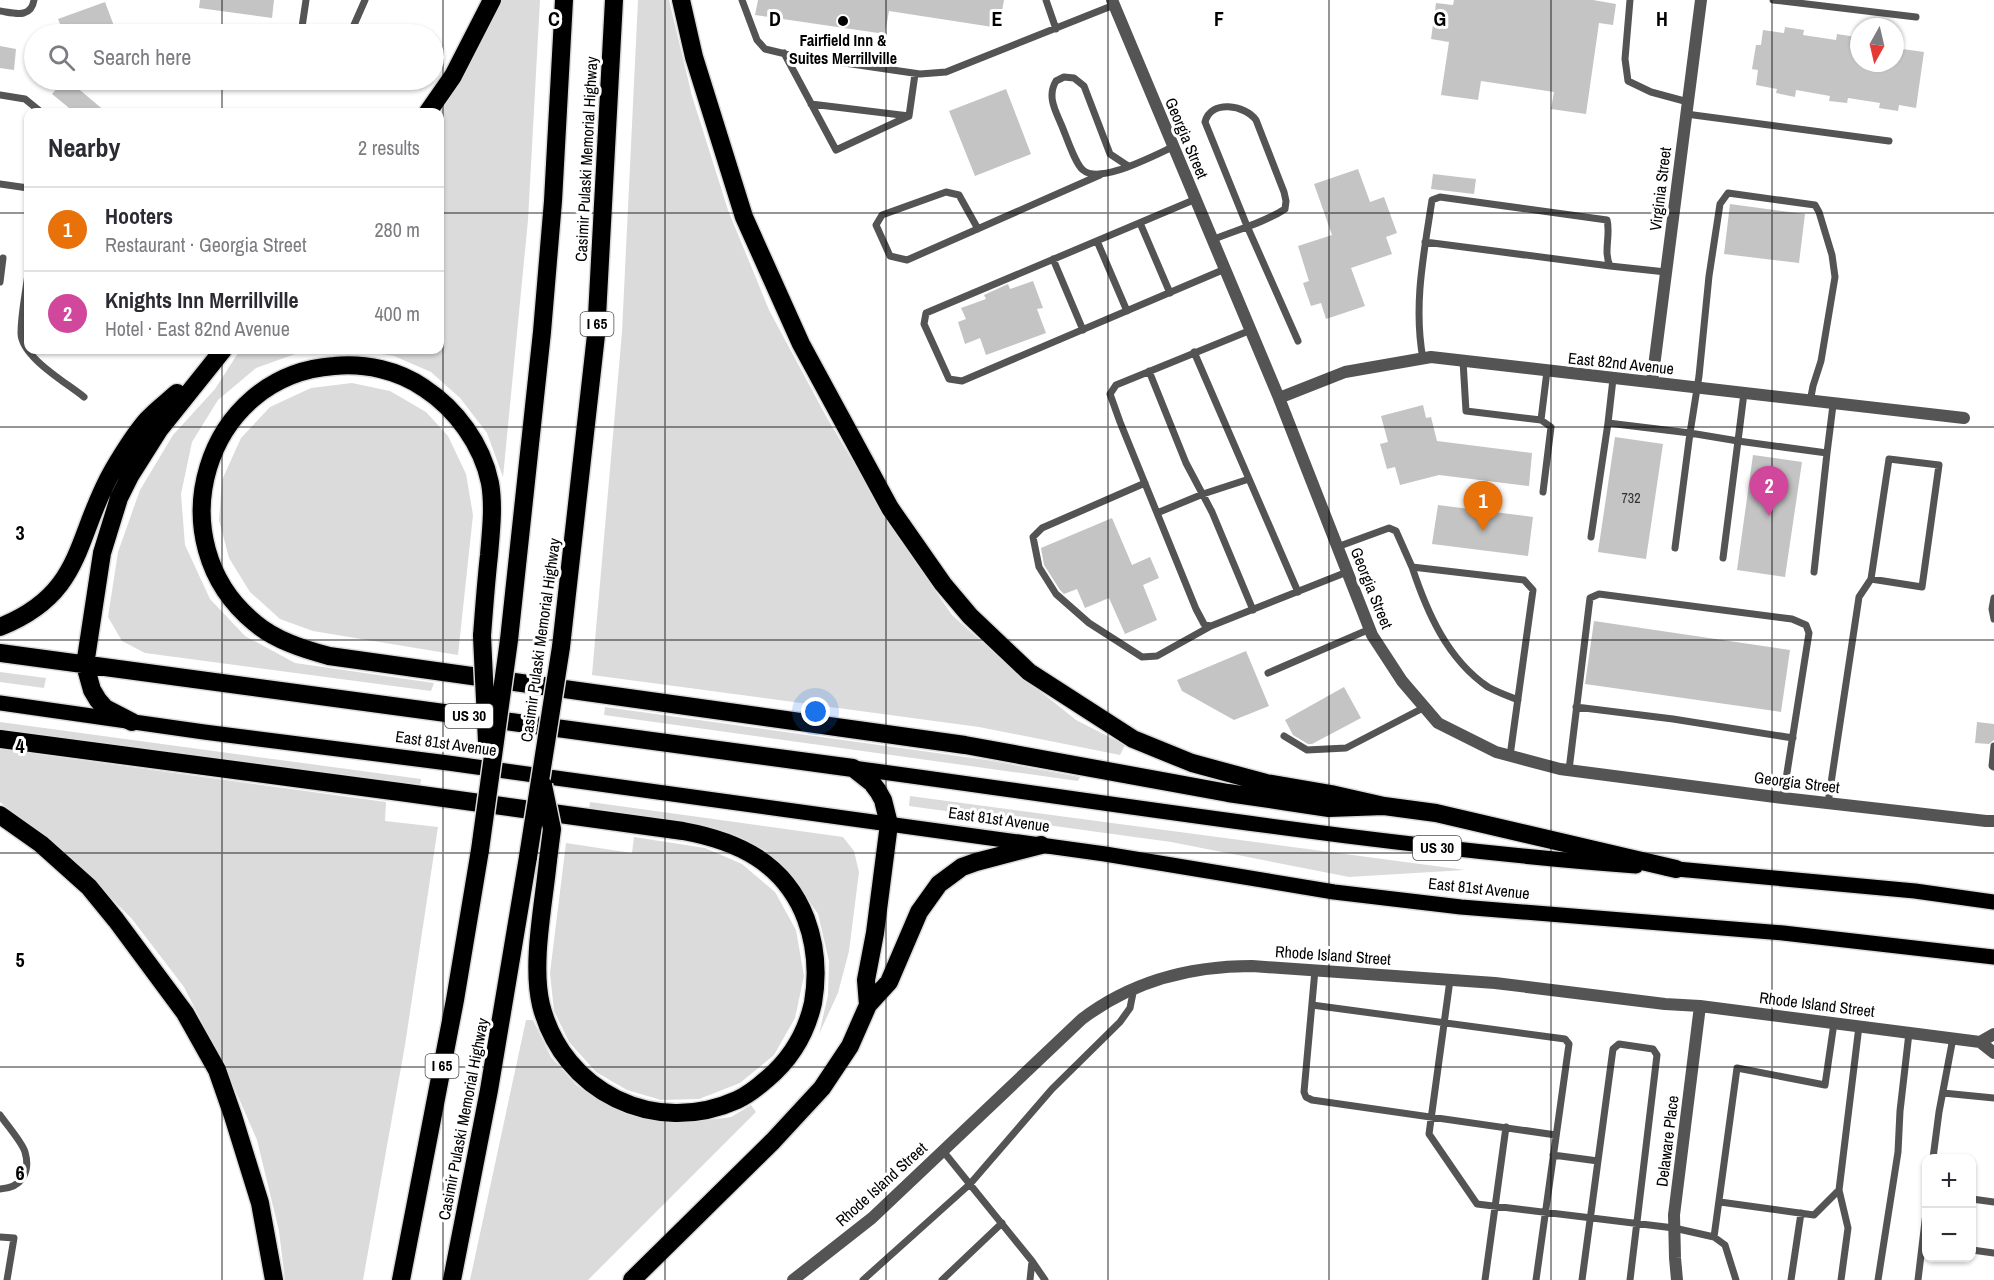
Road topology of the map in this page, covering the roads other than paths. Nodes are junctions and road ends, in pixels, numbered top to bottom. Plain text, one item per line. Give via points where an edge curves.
1 (34, 0) edge
2 (306, 0) edge
3 (365, 0) edge
4 (492, 0) edge
5 (564, 0) edge
6 (614, 0) edge
7 (681, 0) edge
8 (742, 0) edge
9 (1046, 0) edge
10 (1630, 0) edge
11 (1701, 0) edge
12 (1773, 0) edge
13 (1113, 2) edge
14 (0, 11) edge
15 (1916, 17) dead end
16 (302, 24) edge
17 (354, 24) edge
18 (1056, 29) junction
19 (784, 53) junction
20 (915, 74) junction
21 (444, 89) edge
22 (443, 90) edge
23 (0, 95) edge
24 (811, 104) junction
25 (36, 108) edge
26 (431, 108) edge
27 (1687, 108) junction
28 (909, 116) junction
29 (1889, 141) dead end
30 (1173, 147) junction
31 (1128, 165) junction
32 (1100, 175) junction
33 (0, 184) edge
34 (24, 187) edge
35 (1196, 199) junction
36 (1140, 223) junction
37 (1247, 226) junction
38 (978, 229) junction
39 (1212, 240) junction
40 (1097, 241) junction
41 (1425, 242) junction
42 (3, 258) dead end
43 (1053, 260) junction
44 (1610, 266) junction
45 (1225, 269) junction
46 (1666, 272) junction
47 (0, 282) edge
48 (1170, 293) junction
49 (24, 308) edge
50 (1127, 311) junction
51 (1083, 330) junction
52 (1251, 330) junction
53 (1298, 341) dead end
54 (24, 344) edge
55 (1194, 352) junction
56 (31, 354) edge
57 (217, 355) edge
58 (1423, 358) junction
59 (1463, 361) junction
60 (1149, 371) junction
61 (1547, 371) junction
62 (1613, 379) junction
63 (1652, 382) junction
64 (1696, 388) junction
65 (1744, 393) junction
66 (84, 397) dead end
67 (1279, 398) junction
68 (1810, 402) junction
69 (1833, 405) junction
70 (1964, 418) dead end
71 (1541, 420) junction
72 (1608, 423) junction
73 (1690, 433) junction
74 (1738, 441) junction
75 (1827, 453) junction
76 (1249, 479) junction
77 (1144, 483) junction
78 (1543, 492) dead end
79 (1203, 494) junction
80 (1156, 513) junction
81 (1591, 537) dead end
82 (1337, 547) junction
83 (1675, 548) dead end
84 (1724, 558) dead end
85 (1412, 567) junction
86 (1347, 572) junction
87 (1814, 572) dead end
88 (1871, 579) junction
89 (1298, 592) junction
90 (1994, 598) edge
91 (1253, 610) junction
92 (1994, 619) edge
93 (1211, 626) junction
94 (0, 627) edge
95 (1370, 629) junction
96 (0, 653) edge
97 (85, 664) junction
98 (1268, 673) dead end
99 (1518, 700) junction
100 (0, 703) edge
101 (1576, 707) junction
102 (1425, 708) junction
103 (132, 722) junction
104 (1284, 736) dead end
105 (1792, 738) junction
106 (0, 739) edge
107 (1994, 746) edge
108 (1510, 756) junction
109 (1994, 767) edge
110 (853, 768) junction
111 (1569, 770) junction
112 (540, 772) junction
113 (489, 789) junction
114 (1783, 798) junction
115 (1828, 803) junction
116 (1384, 806) junction
117 (0, 815) edge
118 (1991, 823) edge
119 (889, 824) junction
120 (1041, 845) junction
121 (1676, 869) junction
122 (1994, 902) edge
123 (1994, 957) edge
124 (1315, 970) junction
125 (1450, 980) junction
126 (1134, 988) junction
127 (868, 1005) junction
128 (1312, 1005) junction
129 (1700, 1006) junction
130 (1444, 1022) junction
131 (1834, 1023) junction
132 (1859, 1026) junction
133 (1909, 1033) junction
134 (1994, 1034) edge
135 (1953, 1038) junction
136 (1980, 1042) junction
137 (1994, 1053) edge
138 (1943, 1092) junction
139 (1994, 1098) edge
140 (0, 1115) edge
141 (1431, 1116) junction
142 (1506, 1127) junction
143 (1556, 1135) junction
144 (943, 1151) junction
145 (1934, 1154) edge
146 (1553, 1155) junction
147 (1598, 1161) junction
148 (970, 1184) junction
149 (0, 1190) edge
150 (1839, 1190) junction
151 (1976, 1200) edge
152 (1720, 1202) junction
153 (1994, 1202) edge
154 (1495, 1206) junction
155 (1545, 1213) junction
156 (1800, 1213) junction
157 (1590, 1219) junction
158 (1002, 1223) junction
159 (1637, 1224) junction
160 (1674, 1228) junction
161 (0, 1237) edge
162 (1714, 1237) junction
163 (1976, 1251) edge
164 (1994, 1253) edge
165 (1922, 1256) edge
166 (1032, 1261) junction
167 (8, 1280) edge
168 (274, 1280) edge
169 (401, 1280) edge
170 (452, 1280) edge
171 (632, 1280) edge
172 (793, 1280) edge
173 (863, 1280) edge
174 (942, 1280) edge
175 (1030, 1280) edge
176 (1045, 1280) edge
177 (1485, 1280) edge
178 (1536, 1280) edge
179 (1582, 1280) edge
180 (1630, 1280) edge
181 (1677, 1280) edge
182 (1736, 1280) edge
183 (1791, 1280) edge
184 (1841, 1280) edge
185 (1878, 1280) edge
186 (1918, 1280) edge

1 - 14 lane via 33,8 21,14
2 - 16 lane
3 - 17 lane
4 - 21 highway
5 - 113 highway, Casimir Pulaski Memorial Highway / I 65, bridge via 542,332
6 - 112 highway, Casimir Pulaski Memorial Highway / I 65, bridge via 596,335 561,647
7 - 116 highway via 694,57 744,217 772,283 890,508 970,616 1029,672 1133,739 1228,774
8 - 19 lane via 757,40 765,49
9 - 18 lane
10 - 27 lane via 1625,59 1628,81
11 - 27 street, Virginia Street
12 - 15 lane
13 - 18 lane
13 - 30 street, Georgia Street
18 - 20 lane via 946,72
19 - 20 lane
19 - 24 lane
20 - 28 lane
22 - 26 highway
23 - 25 lane via 26,99
24 - 28 lane
24 - 28 lane via 836,150
27 - 29 lane
27 - 46 street, Virginia Street
30 - 31 lane
30 - 35 street, Georgia Street
31 - 32 lane
31 - 32 lane via 1110,154 1084,86 1074,78 1064,77 1051,88 1053,105 1081,170
32 - 38 lane
33 - 34 lane
35 - 36 lane
35 - 39 street, Georgia Street
36 - 40 lane
36 - 48 lane
37 - 37 lane via 1277,214 1285,208 1286,201 1256,120 1252,114 1224,106 1210,112 1205,122
37 - 39 lane
37 - 53 lane
38 - 38 lane via 907,260 890,256 876,225 882,215 946,192 959,195
39 - 45 street, Georgia Street
40 - 43 lane
40 - 50 lane
41 - 44 lane
41 - 44 lane via 1432,200 1440,197 1607,220 1606,258
41 - 58 lane via 1418,292
42 - 47 lane
43 - 51 lane
43 - 51 lane via 926,313 924,324 949,379 955,382
44 - 46 lane
45 - 48 lane
45 - 52 street, Georgia Street
46 - 63 street, Virginia Street
48 - 50 lane
49 - 54 lane
50 - 51 lane
52 - 55 lane
52 - 67 street, Georgia Street
55 - 60 lane
55 - 76 lane
56 - 66 lane
57 - 94 highway via 147,420 128,447 102,492 64,582 36,609
57 - 97 highway via 159,430 119,498 102,553
58 - 59 street, East 82nd Avenue
58 - 67 street, East 82nd Avenue via 1345,372
59 - 61 street, East 82nd Avenue
59 - 71 lane via 1466,411
60 - 77 lane via 1116,385 1110,394
60 - 79 lane via 1186,464
61 - 62 street, East 82nd Avenue
61 - 71 lane
62 - 63 street, East 82nd Avenue
62 - 72 lane
63 - 64 street, East 82nd Avenue
64 - 65 street, East 82nd Avenue
64 - 68 lane via 1720,204 1728,193 1815,205 1819,212 1835,278
64 - 73 lane
65 - 68 street, East 82nd Avenue
65 - 74 lane
67 - 82 street, Georgia Street
68 - 69 street, East 82nd Avenue
69 - 70 street, East 82nd Avenue
69 - 75 lane
71 - 78 lane via 1551,427
72 - 73 lane
72 - 81 lane
73 - 74 lane
73 - 83 lane
74 - 75 lane
74 - 84 lane
75 - 87 lane
76 - 79 lane
76 - 89 lane
77 - 80 lane
77 - 93 lane via 1042,528 1033,537 1039,567 1056,594 1089,623 1142,657 1157,656
79 - 80 lane
79 - 91 lane
80 - 93 lane via 1196,609 1204,624
82 - 85 lane via 1389,528 1396,531
82 - 86 street, Georgia Street
85 - 99 lane via 1422,599 1458,660 1489,688
85 - 99 lane via 1524,580 1533,590
86 - 89 lane
86 - 95 street, Georgia Street
88 - 88 lane via 1889,459 1939,465 1922,587
88 - 115 lane via 1859,597
89 - 91 lane
90 - 92 lane
91 - 93 lane
95 - 98 lane
95 - 102 street, Georgia Street via 1402,681
96 - 97 highway, East 81st Avenue / US 30
97 - 103 highway via 98,700
97 - 110 highway, East 81st Avenue / US 30
99 - 108 lane
100 - 103 main road, East 81st Avenue
101 - 105 lane
101 - 105 lane via 1588,606 1590,598 1599,594 1792,620 1806,625 1809,633
101 - 111 lane
102 - 104 lane via 1346,748 1307,750
102 - 108 street, Georgia Street via 1438,723 1496,753
103 - 119 main road, East 81st Avenue
105 - 114 lane
106 - 112 highway, bridge via 400,792 683,831 732,843 771,867 802,909 815,952 816,975 810,1018 790,1057 740,1099 697,1112 648,1110 601,1091 577,1072 560,1050 541,1005 537,977 552,829
107 - 109 lane
108 - 111 street, Georgia Street
110 - 119 highway via 878,791
110 - 121 main road, East 81st Avenue / US 30 via 1414,845
111 - 114 street, Georgia Street
112 - 170 highway, Casimir Pulaski Memorial Highway / I 65, bridge via 489,1090
113 - 116 highway, bridge via 482,636 492,508 490,483 474,441 447,406 412,380 383,370 350,364 322,366 276,383 244,406 223,433 207,470 201,504 202,531 218,578 245,614 305,650 328,656 965,745 1329,808
113 - 169 highway, Casimir Pulaski Memorial Highway / I 65, bridge via 455,1000
114 - 115 street, Georgia Street
115 - 118 street, Georgia Street
116 - 121 highway via 1436,813
117 - 168 highway via 41,844 89,887 185,1013 218,1070 237,1126 260,1203
119 - 120 main road, East 81st Avenue
119 - 127 highway via 866,980
120 - 123 main road, East 81st Avenue via 1160,861 1334,892 1461,907 1783,933
120 - 127 highway via 976,862 939,884 919,912 889,982
121 - 122 main road, East 81st Avenue / US 30
124 - 125 street, Rhode Island Street
124 - 126 street, Rhode Island Street via 1227,966 1185,971
124 - 128 lane
125 - 129 street, Rhode Island Street
125 - 130 lane
126 - 144 street, Rhode Island Street via 1082,1019
126 - 148 lane via 1130,1008 1120,1022 1052,1089
127 - 171 highway via 842,1059 813,1100
128 - 130 lane
128 - 141 lane via 1306,1097
129 - 131 street, Rhode Island Street
129 - 160 street, Delaware Place
130 - 141 lane
130 - 143 lane via 1564,1039 1570,1047
131 - 132 street, Rhode Island Street
131 - 152 lane via 1825,1085 1737,1068
132 - 133 street, Rhode Island Street
132 - 150 lane
133 - 135 street, Rhode Island Street
133 - 185 lane via 1898,1152
134 - 136 street
135 - 136 street, Rhode Island Street
135 - 138 lane
136 - 137 street, Rhode Island Street
138 - 139 lane
138 - 145 lane
140 - 149 lane via 25,1151 22,1180 13,1188
141 - 142 lane
141 - 154 lane via 1429,1134 1477,1204
142 - 143 lane
142 - 154 lane
143 - 146 lane
144 - 148 lane
144 - 172 street, Rhode Island Street via 872,1218
146 - 147 lane
146 - 155 lane
147 - 157 lane
147 - 159 lane via 1613,1049 1619,1044 1653,1049 1657,1055
148 - 158 lane
148 - 173 lane
150 - 156 lane via 1814,1215
150 - 184 lane via 1848,1228
151 - 153 lane
152 - 156 lane
152 - 162 lane
154 - 155 lane
154 - 177 lane
155 - 157 lane
155 - 178 lane
156 - 183 lane
157 - 159 lane
157 - 179 lane
158 - 166 lane
158 - 174 lane
159 - 160 lane
159 - 180 lane
160 - 162 lane
160 - 181 street, Delaware Place
161 - 167 lane via 14,1239
162 - 182 lane via 1725,1245
163 - 164 lane
165 - 186 lane
166 - 175 lane
166 - 176 lane

